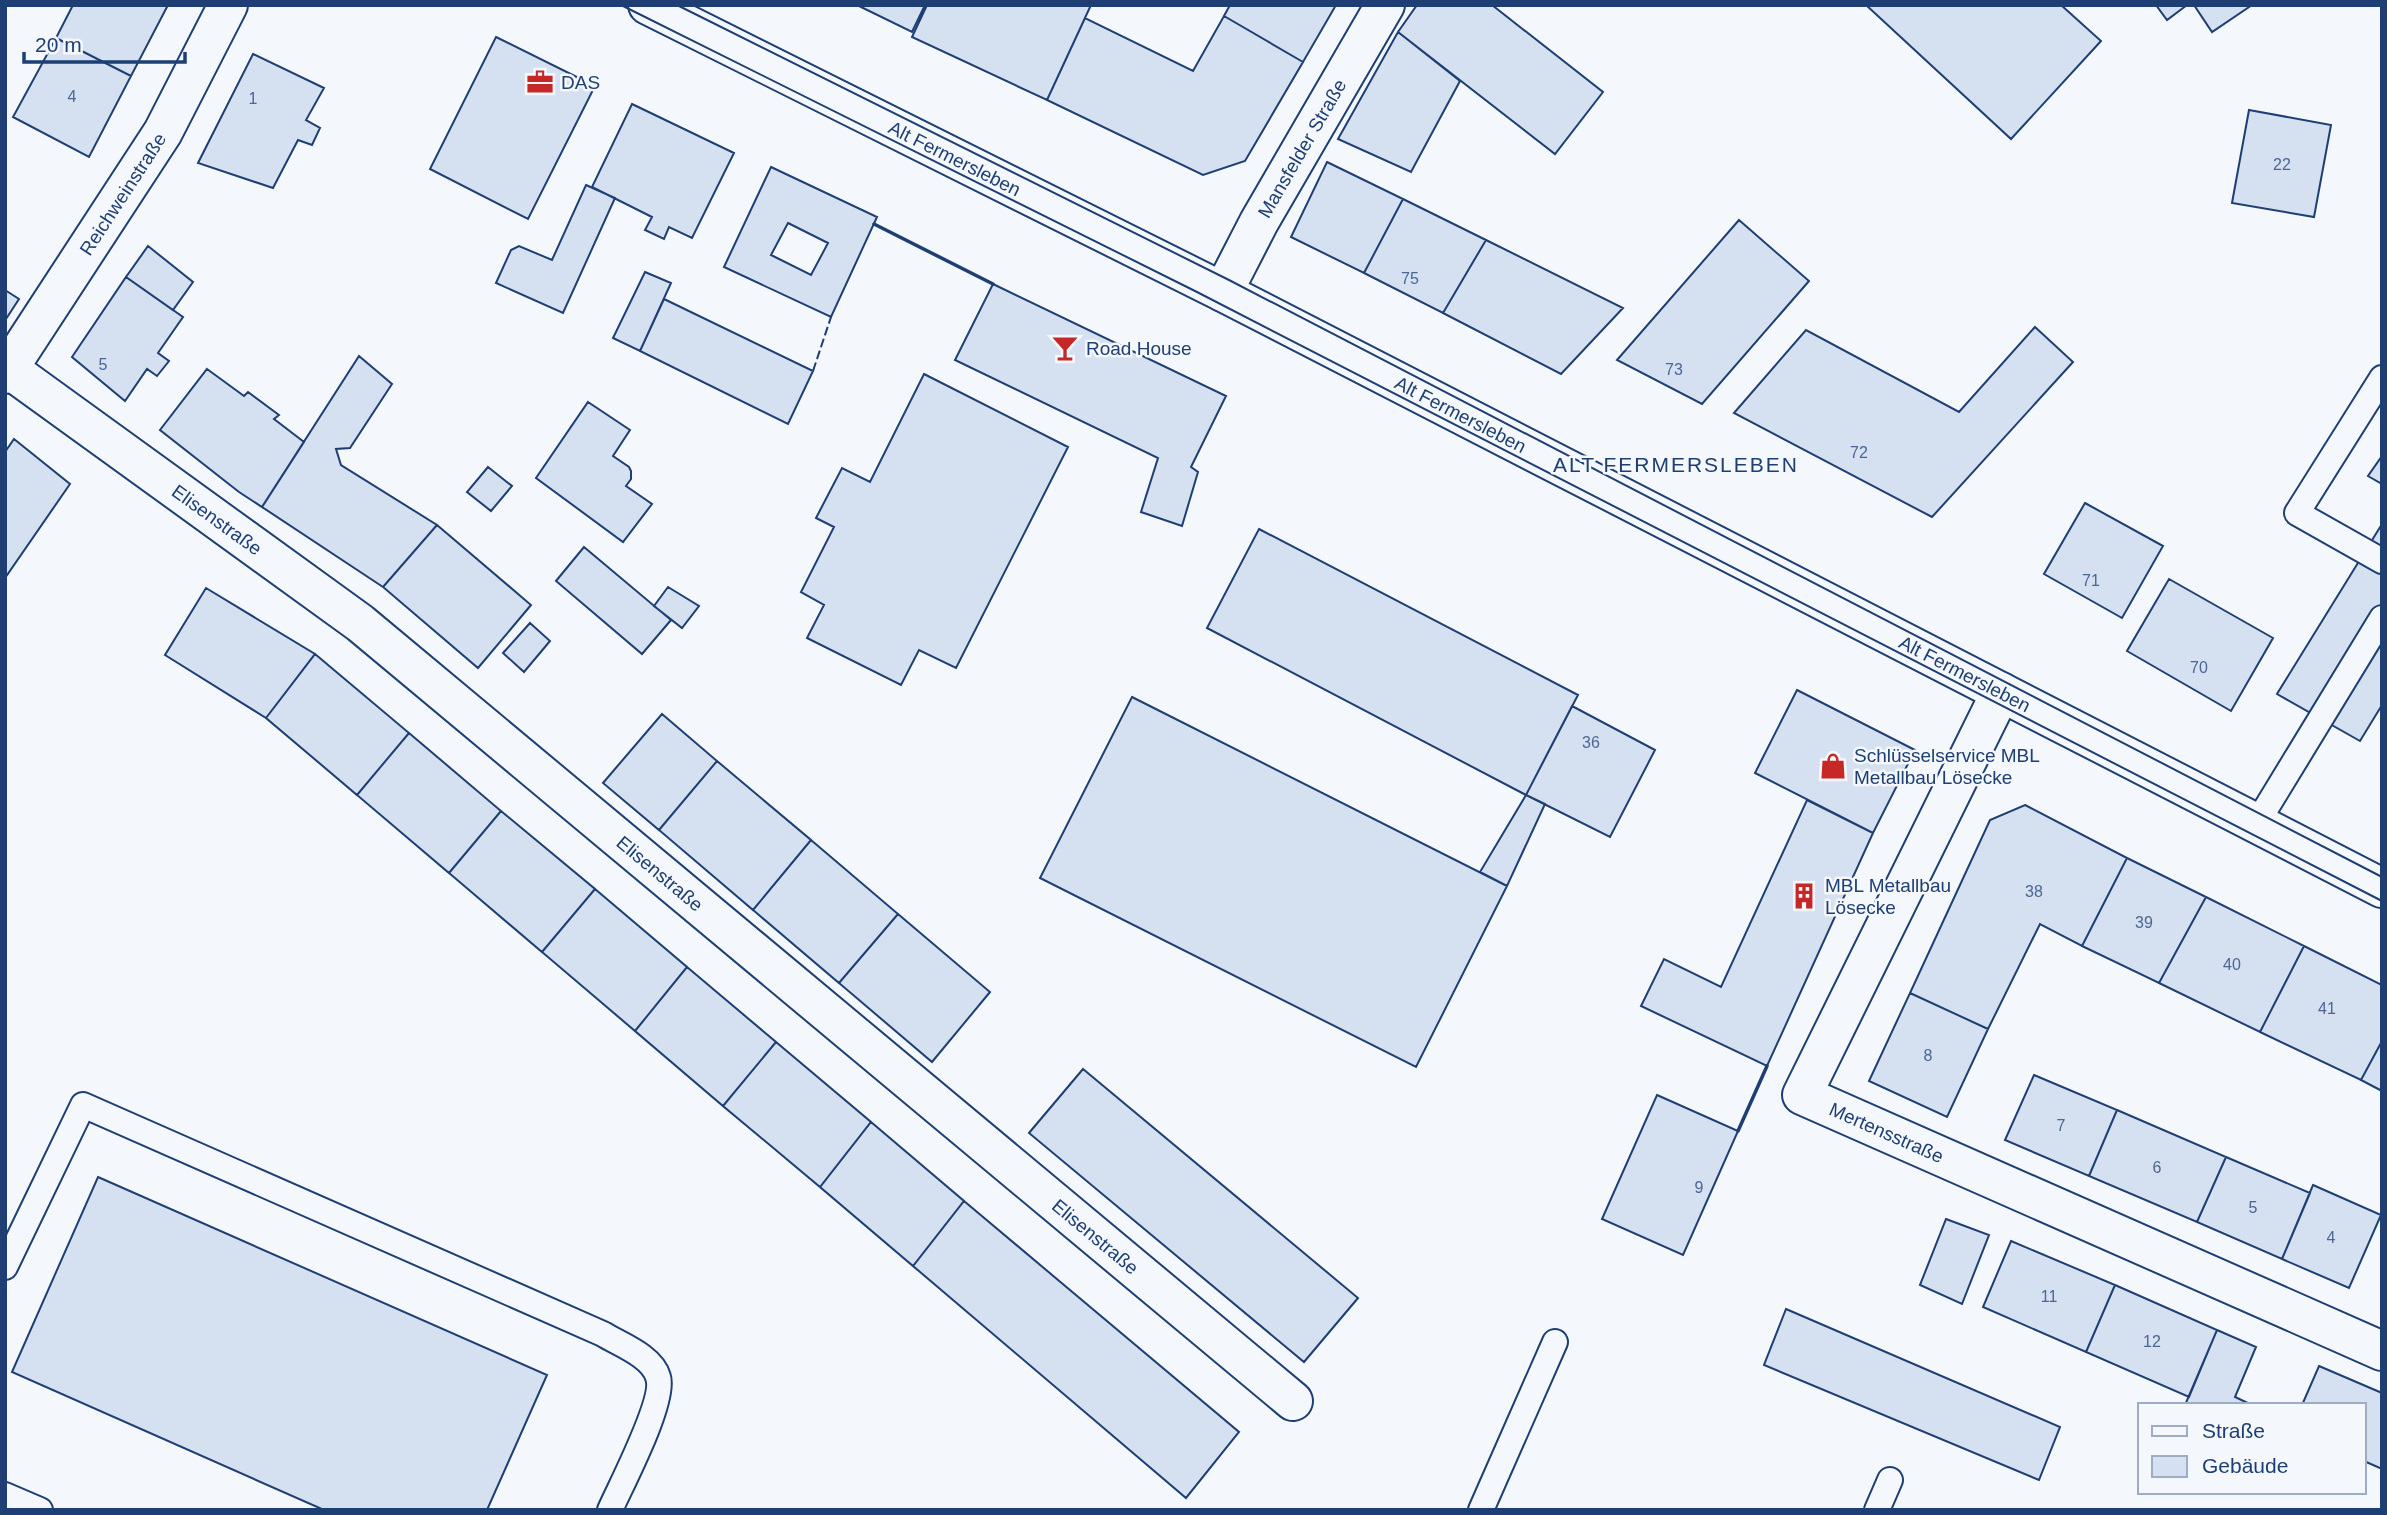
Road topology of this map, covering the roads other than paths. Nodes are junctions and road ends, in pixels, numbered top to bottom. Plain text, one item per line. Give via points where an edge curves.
1 (228, 5) edge
2 (648, 5) edge
3 (1385, 5) edge
4 (1223, 292) junction
5 (7, 372) edge
6 (2382, 378) edge
7 (2382, 561) edge
8 (2382, 618) edge
9 (2001, 692) junction
10 (2257, 823) junction
11 (2382, 888) edge
12 (5, 1267) edge
13 (1555, 1342) dead end
14 (2382, 1351) edge
15 (1293, 1401) dead end
16 (1890, 1480) dead end
17 (5, 1495) edge
18 (40, 1510) edge
19 (611, 1510) edge
20 (1481, 1510) edge
21 (1877, 1510) edge

1 - 5 street, Reichweinstraße via 163,132
2 - 4 street, Alt Fermersleben
3 - 4 street, Mansfelder Straße
4 - 9 street, Alt Fermersleben
5 - 15 street, Elisenstraße via 360,623
6 - 7 lane via 2297,513
8 - 10 lane
9 - 10 street, Alt Fermersleben
9 - 14 street, Mertensstraße via 1802,1095
10 - 11 street, Alt Fermersleben
12 - 19 lane via 83,1105 603,1334 649,1362 659,1378 655,1408
13 - 20 lane
16 - 21 lane
17 - 18 lane

